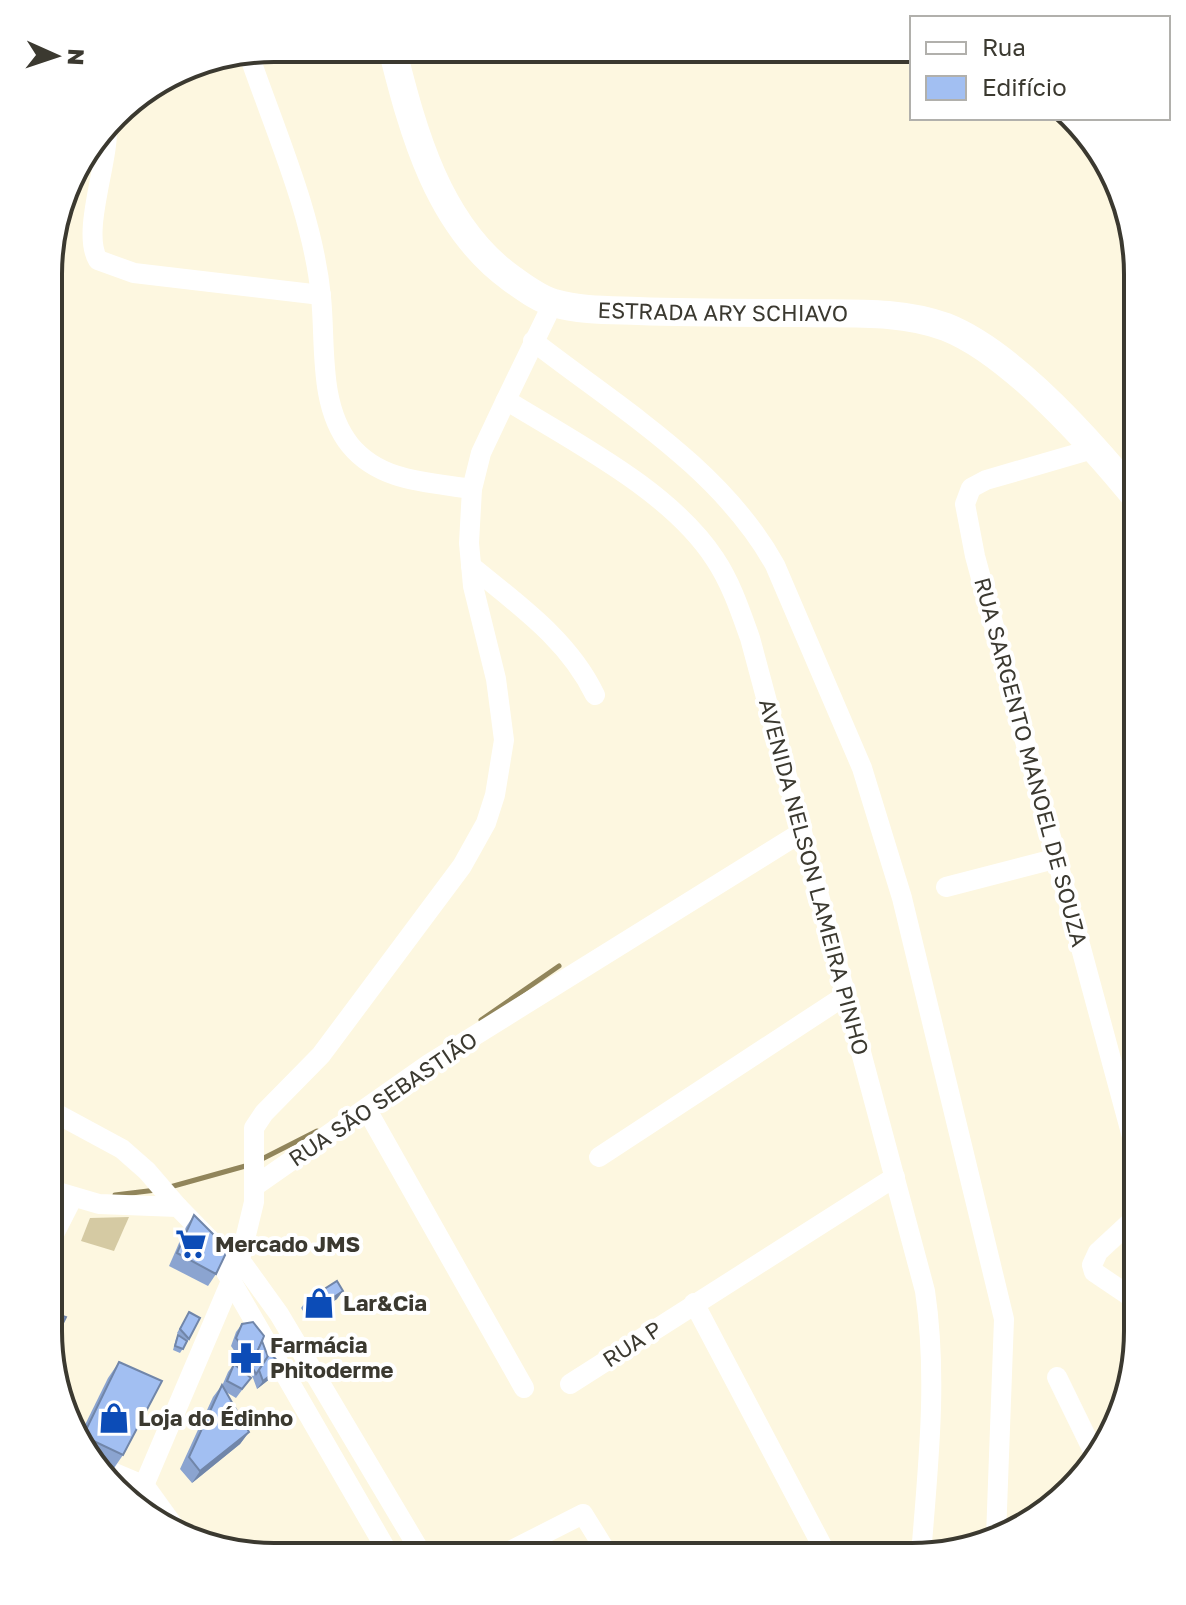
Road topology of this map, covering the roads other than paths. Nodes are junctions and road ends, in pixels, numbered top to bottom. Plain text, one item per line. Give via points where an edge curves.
1 (396, 62) edge
2 (252, 64) edge
3 (108, 143) edge
4 (321, 295) junction
5 (553, 303) junction
6 (533, 341) junction
7 (506, 400) junction
8 (1093, 449) junction
9 (1124, 479) edge
10 (472, 489) junction
11 (471, 566) junction
12 (595, 695) dead end
13 (802, 832) junction
14 (1058, 858) junction
15 (946, 887) dead end
16 (846, 995) junction
17 (1124, 1106) edge
18 (367, 1110) junction
19 (62, 1117) edge
20 (599, 1157) dead end
21 (895, 1177) junction
22 (255, 1178) junction
23 (62, 1195) edge
24 (72, 1199) junction
25 (173, 1200) junction
26 (62, 1219) edge
27 (1124, 1229) edge
28 (219, 1249) junction
29 (240, 1260) junction
30 (229, 1281) junction
31 (1124, 1292) edge
32 (694, 1303) junction
33 (1057, 1377) dead end
34 (570, 1384) dead end
35 (524, 1388) dead end
36 (1090, 1445) edge
37 (140, 1495) edge
38 (996, 1525) edge
39 (922, 1542) edge
40 (382, 1543) edge
41 (415, 1543) edge
42 (526, 1543) edge
43 (601, 1543) edge
44 (821, 1543) edge

1 - 5 main road, ESTRADA ARY SCHIAVO via 407,108 450,212 497,269
2 - 4 street via 299,201
3 - 4 street via 92,242 98,260 134,273
4 - 10 street via 327,382 348,443 382,472
5 - 6 street
5 - 8 main road, ESTRADA ARY SCHIAVO via 597,310 868,314 921,320 978,344
6 - 7 street
6 - 38 street via 683,456 759,537 862,768 921,969 1004,1319
7 - 10 street via 481,453
7 - 13 street, AVENIDA NELSON LAMEIRA PINHO via 639,486 714,557 750,638
8 - 9 main road, ESTRADA ARY SCHIAVO
8 - 14 street, RUA SARGENTO MANOEL DE SOUZA via 986,480 971,488 965,504
10 - 11 street
11 - 12 street via 553,635 575,658
11 - 22 street via 504,740 486,823 462,866 321,1055 254,1128
13 - 16 street, AVENIDA NELSON LAMEIRA PINHO
13 - 18 street, RUA SÃO SEBASTIÃO via 560,980
14 - 15 street
14 - 17 street, RUA SARGENTO MANOEL DE SOUZA
16 - 20 street
16 - 21 street, AVENIDA NELSON LAMEIRA PINHO
18 - 22 street, RUA SÃO SEBASTIÃO
18 - 35 street
19 - 25 street via 122,1149
21 - 32 street, RUA P
21 - 39 street, AVENIDA NELSON LAMEIRA PINHO via 929,1322 929,1448
22 - 29 street
23 - 24 street
24 - 25 street via 99,1204
24 - 26 street
25 - 28 street
27 - 31 street via 1092,1260 1094,1272
28 - 29 street
28 - 30 street
29 - 30 street
29 - 41 street via 279,1314
30 - 37 street
30 - 40 street
32 - 34 street, RUA P
32 - 44 street
33 - 36 street
42 - 43 street via 583,1514

